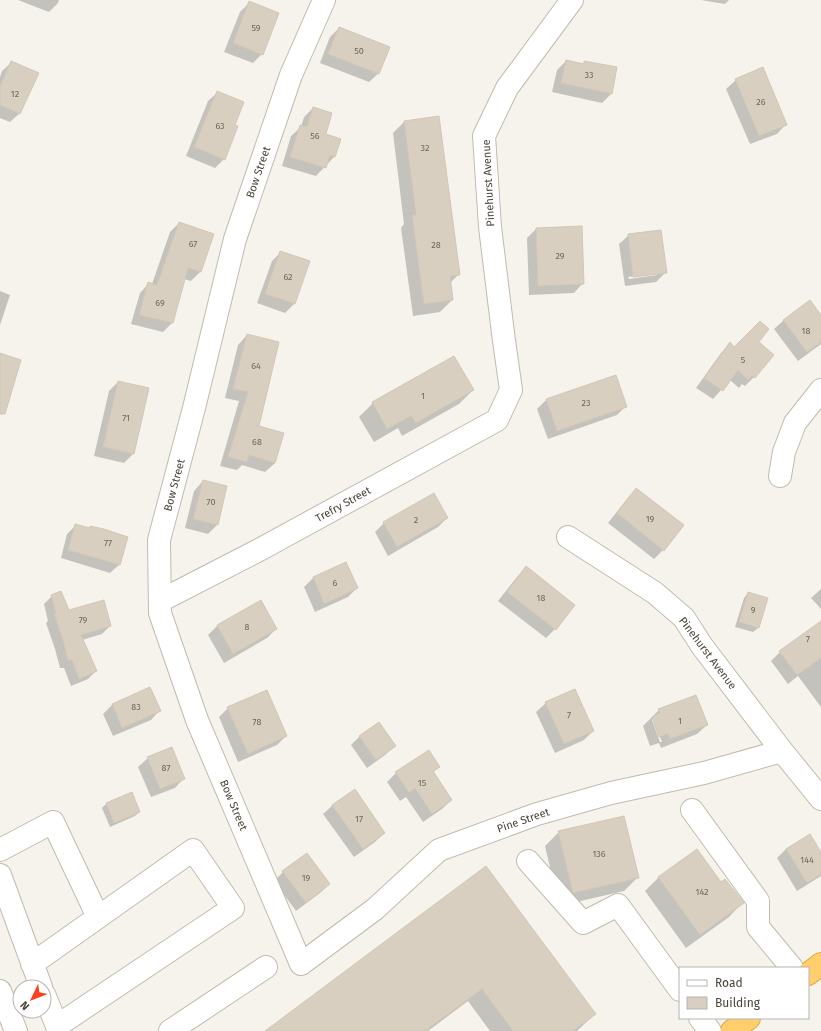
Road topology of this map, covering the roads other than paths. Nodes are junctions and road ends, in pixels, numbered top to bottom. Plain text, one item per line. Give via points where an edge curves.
1 (324, 0) edge
2 (572, 0) edge
3 (511, 390) joint
4 (821, 390) edge
5 (780, 476) dead end
6 (568, 537) dead end
7 (160, 601) junction
8 (782, 751) junction
9 (821, 799) edge
10 (692, 810) dead end
11 (0, 850) edge
12 (528, 861) dead end
13 (0, 875) edge
14 (98, 917) junction
15 (32, 964) junction
16 (301, 964) joint
17 (821, 964) edge
18 (266, 967) dead end
19 (791, 967) edge
20 (809, 973) edge
21 (38, 979) edge
22 (679, 989) edge
23 (0, 991) edge
24 (52, 1013) edge
25 (701, 1019) edge
26 (748, 1019) edge
27 (58, 1028) edge
28 (16, 1031) edge
29 (170, 1031) edge
30 (710, 1031) edge
31 (732, 1031) edge

1 - 7 street, Bow Street via 291,75 235,239 159,540
2 - 3 street, Pinehurst Avenue via 507,88 484,136 490,227
3 - 7 street, Trefry Street via 497,420
4 - 5 street via 795,423 784,452
6 - 8 street, Pinehurst Avenue via 655,593 684,618 702,646
7 - 16 street, Bow Street via 160,613 197,720
8 - 9 street, Pinehurst Avenue
8 - 16 street, Pine Street via 537,814 439,850 375,909
10 - 19 street via 758,901 758,927
11 - 14 street via 53,822
12 - 22 street via 584,923 618,905
13 - 15 street
14 - 15 street
14 - 27 street via 193,850 233,908
15 - 21 street
17 - 20 highway
18 - 29 street
23 - 28 street
24 - 27 street
25 - 30 street
26 - 31 highway

